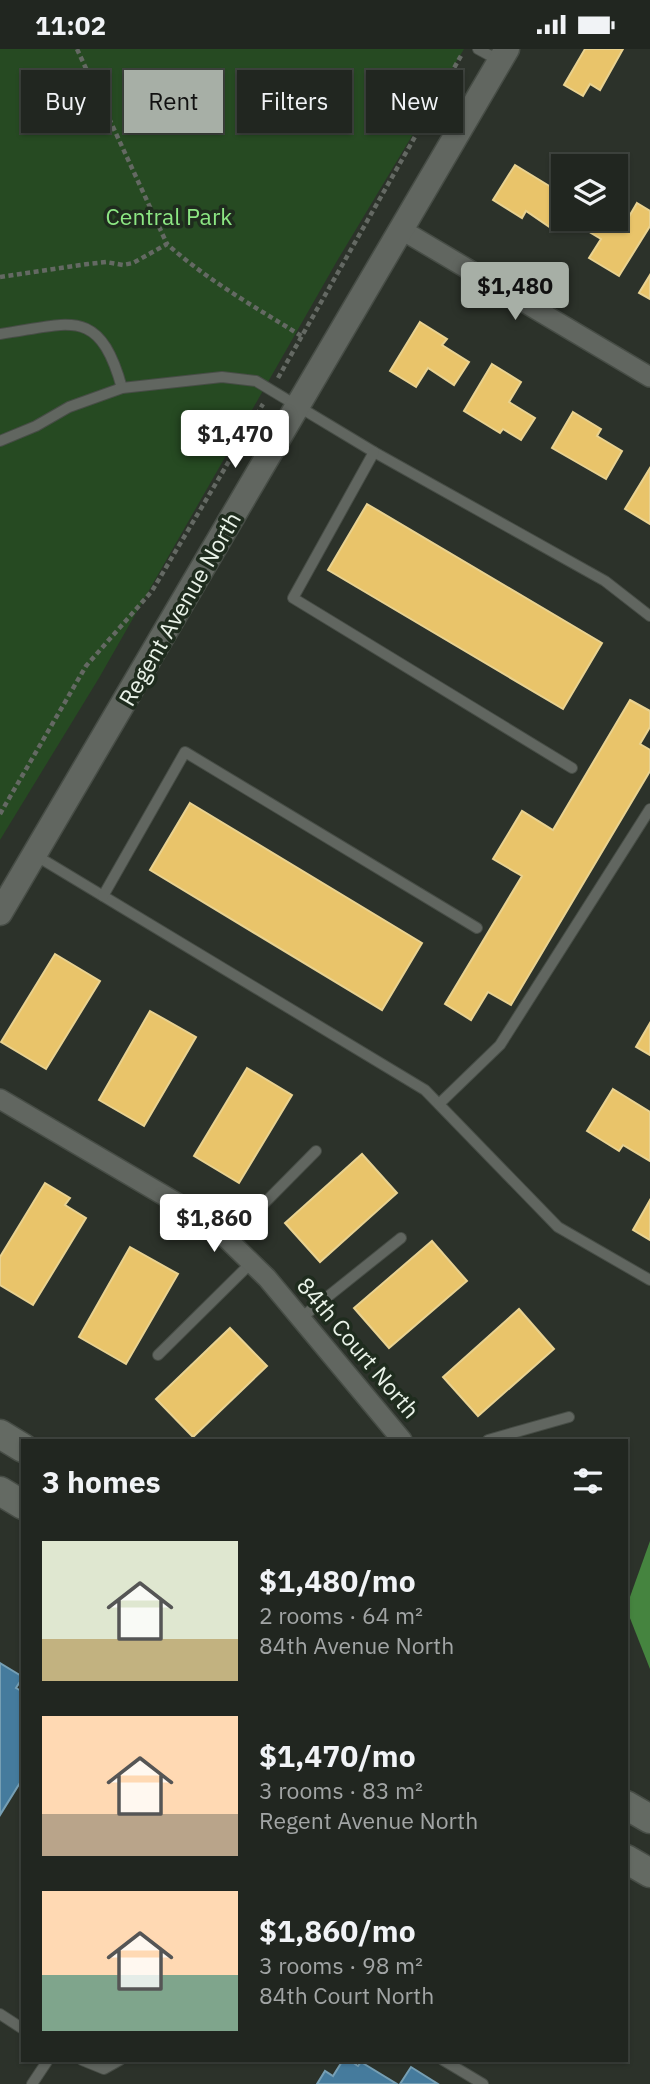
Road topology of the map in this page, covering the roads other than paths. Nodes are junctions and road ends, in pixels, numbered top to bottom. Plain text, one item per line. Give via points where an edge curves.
1 (478, 49) edge
2 (504, 55) edge
3 (402, 230) junction
4 (0, 334) edge
5 (650, 377) edge
6 (122, 388) junction
7 (299, 406) junction
8 (0, 440) edge
9 (374, 453) junction
10 (650, 616) edge
11 (572, 768) dead end
12 (650, 809) edge
13 (35, 855) junction
14 (103, 896) junction
15 (0, 913) edge
16 (477, 928) dead end
17 (0, 1099) edge
18 (439, 1104) junction
19 (316, 1151) dead end
20 (401, 1238) dead end
21 (228, 1240) junction
22 (251, 1263) junction
23 (650, 1280) edge
24 (301, 1318) junction
25 (158, 1355) dead end
26 (569, 1417) dead end
27 (0, 1434) edge
28 (401, 1439) edge
29 (492, 1439) edge
30 (21, 1447) edge
31 (0, 1491) edge
32 (21, 1503) edge
33 (628, 1806) edge
34 (650, 1819) edge
35 (628, 1860) edge
36 (650, 1873) edge
37 (0, 2014) edge
38 (21, 2028) edge
39 (47, 2062) edge
40 (87, 2062) edge
41 (116, 2062) edge
42 (446, 2062) edge
43 (32, 2084) edge
44 (483, 2084) edge

1 - 2 lane
2 - 3 street, Regent Avenue North
3 - 5 street
3 - 7 street, Regent Avenue North
4 - 6 lane via 75,324 88,329 109,349
6 - 7 lane via 222,377 256,381
6 - 8 lane
7 - 9 lane
7 - 13 street, Regent Avenue North
9 - 10 lane via 605,581
9 - 11 lane via 293,598
12 - 18 lane via 500,1045
13 - 14 lane
13 - 15 street, Regent Avenue North
14 - 16 lane via 185,752
14 - 18 lane via 425,1090
17 - 21 street, 84th Court North via 199,1216
18 - 23 lane via 558,1227
19 - 21 lane
20 - 24 lane
21 - 22 street, 84th Court North
22 - 24 street, 84th Court North
22 - 25 lane
24 - 28 street, 84th Court North
26 - 29 lane
27 - 30 main road
31 - 32 main road
33 - 34 main road
35 - 36 main road
37 - 38 lane
39 - 43 lane
40 - 41 lane via 104,2069
42 - 44 lane

